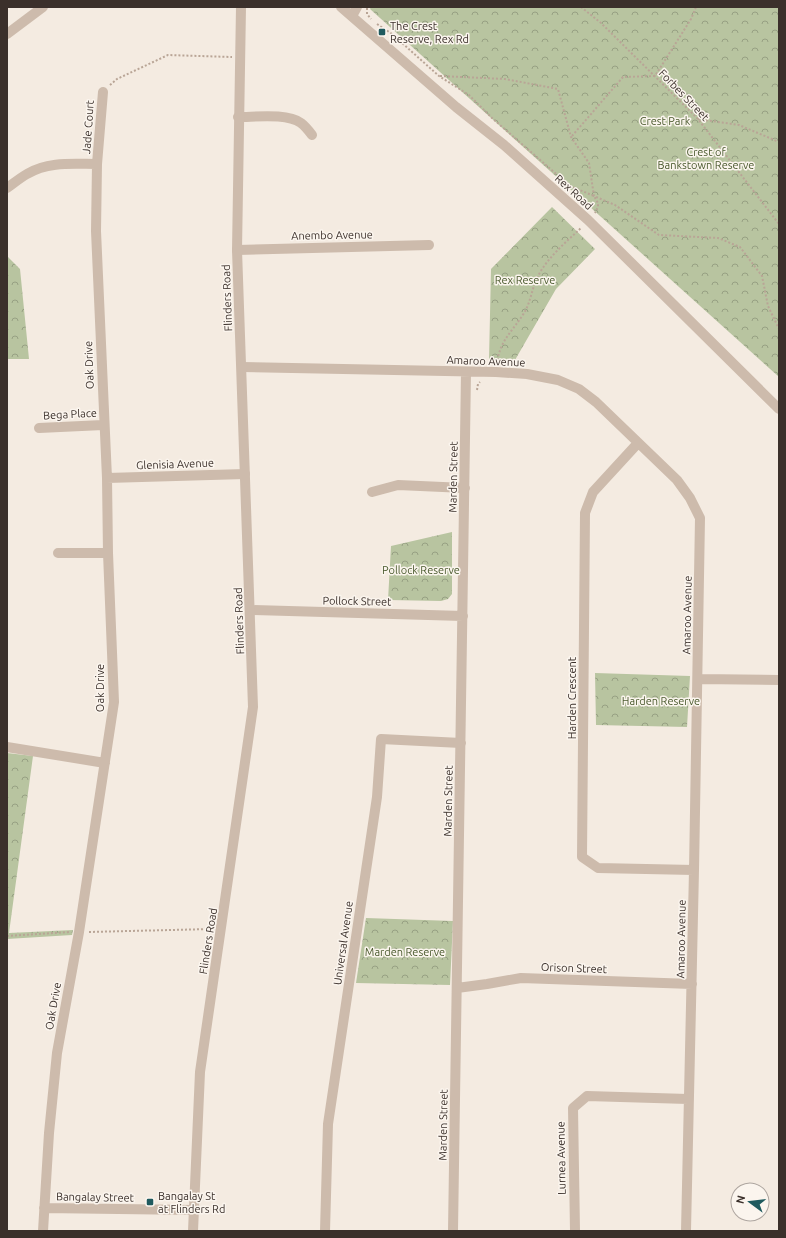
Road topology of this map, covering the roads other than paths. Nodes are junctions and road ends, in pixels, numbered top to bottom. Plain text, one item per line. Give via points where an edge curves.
1 (43, 7) edge
2 (241, 7) edge
3 (341, 7) edge
4 (354, 11) edge
5 (7, 34) edge
6 (103, 92) road end
7 (238, 116) junction
8 (312, 135) dead end
9 (97, 164) junction
10 (7, 188) edge
11 (429, 245) dead end
12 (237, 250) junction
13 (242, 367) junction
14 (466, 372) junction
15 (779, 409) edge
16 (104, 425) junction
17 (39, 428) dead end
18 (638, 443) junction
19 (244, 474) junction
20 (107, 478) junction
21 (465, 488) junction
22 (372, 492) dead end
23 (58, 553) dead end
24 (108, 553) junction
25 (250, 610) junction
26 (463, 616) junction
27 (698, 679) junction
28 (779, 680) edge
29 (462, 743) junction
30 (7, 747) edge
31 (105, 763) junction
32 (694, 870) junction
33 (692, 984) junction
34 (457, 988) junction
35 (688, 1099) junction
36 (44, 1208) junction
37 (193, 1210) junction
38 (43, 1231) edge
39 (193, 1231) edge
40 (325, 1231) edge
41 (453, 1231) edge
42 (574, 1231) edge
43 (686, 1231) edge

1 - 5 street
2 - 7 street, Flinders Road
3 - 4 street, Rex Road
4 - 15 street, Rex Road via 412,69 504,145 588,220
6 - 9 street, Jade Court
7 - 8 street via 294,120 302,124
7 - 12 street, Flinders Road
9 - 10 street via 44,167
9 - 16 street, Oak Drive via 96,231
11 - 12 street, Anembo Avenue
12 - 13 street, Flinders Road
13 - 14 street, Amaroo Avenue
13 - 19 street, Flinders Road
14 - 18 street, Amaroo Avenue via 526,374 558,380 579,389 596,402
14 - 21 street, Marden Street
16 - 17 street, Bega Place
16 - 20 street, Oak Drive
18 - 27 street, Amaroo Avenue via 677,480 700,518
18 - 32 street, Harden Crescent via 593,492 585,513 582,857 598,868
19 - 20 street, Glenisia Avenue
19 - 25 street, Flinders Road
20 - 24 street, Oak Drive
21 - 22 street via 398,485
21 - 26 street, Marden Street
23 - 24 street
24 - 31 street, Oak Drive via 114,702
25 - 26 street, Pollock Street
25 - 37 street, Flinders Road via 253,708 200,1072
26 - 29 street, Marden Street
27 - 28 street
27 - 32 street, Amaroo Avenue
29 - 34 street, Marden Street
29 - 40 street, Universal Avenue via 381,740 377,797 328,1124
30 - 31 street
31 - 36 street, Oak Drive via 57,1053
32 - 33 street, Amaroo Avenue
33 - 34 street, Orison Street via 521,978
33 - 35 street, Amaroo Avenue
34 - 41 street, Marden Street
35 - 42 street, Lurnea Avenue via 586,1096 573,1108
35 - 43 street, Amaroo Avenue
36 - 37 street, Bangalay Street
36 - 38 street, Oak Drive
37 - 39 street, Flinders Road

